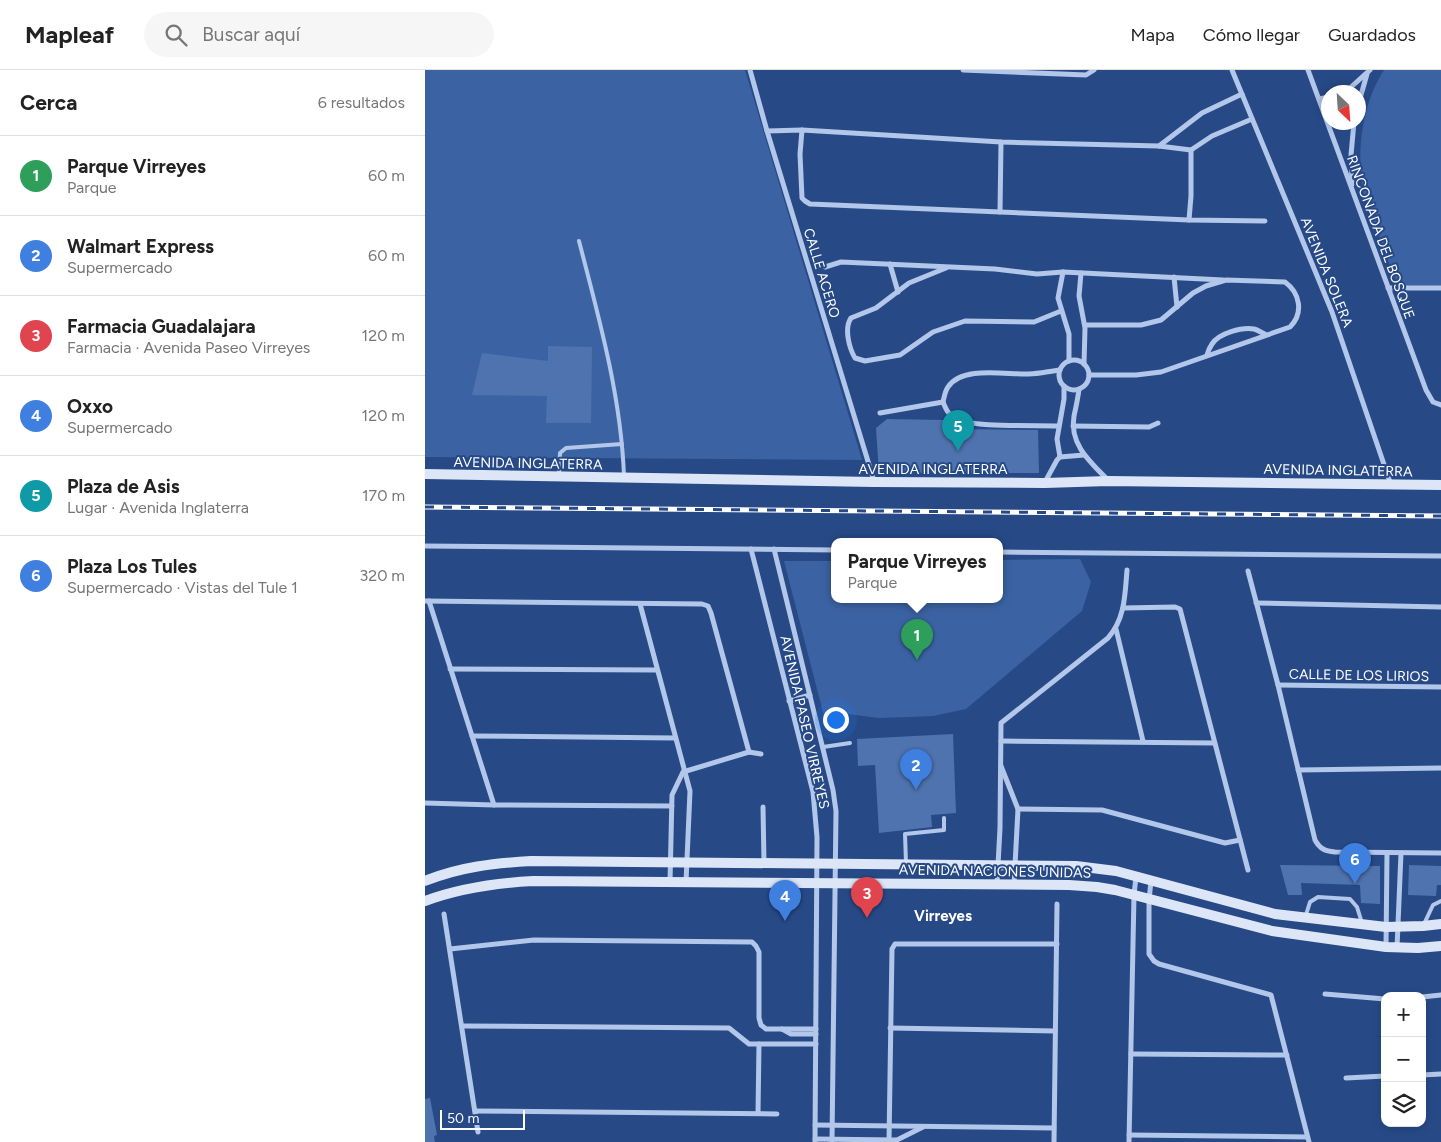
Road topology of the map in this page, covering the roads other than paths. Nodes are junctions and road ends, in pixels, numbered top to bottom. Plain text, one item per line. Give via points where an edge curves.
1 (750, 70) edge
2 (963, 70) edge
3 (1094, 70) edge
4 (1232, 70) edge
5 (1308, 70) edge
6 (1026, 71) edge
7 (1369, 72) edge
8 (1354, 85) edge
9 (1365, 85) edge
10 (1242, 94) junction
11 (1319, 99) joint
12 (1252, 119) junction
13 (802, 130) junction
14 (1353, 130) edge
15 (767, 131) junction
16 (1001, 142) junction
17 (1159, 146) junction
18 (1191, 150) junction
19 (1353, 192) junction
20 (1000, 212) junction
21 (1189, 220) junction
22 (1265, 221) dead end
23 (579, 241) dead end
24 (890, 264) junction
25 (825, 267) dead end
26 (949, 267) junction
27 (1063, 272) junction
28 (1081, 273) junction
29 (1174, 277) junction
30 (1226, 280) junction
31 (1388, 288) junction
32 (1441, 288) edge
33 (897, 292) junction
34 (1177, 307) junction
35 (1061, 311) junction
36 (1085, 325) junction
37 (1265, 334) junction
38 (1207, 355) junction
39 (1069, 361) junction
40 (1084, 364) junction
41 (1060, 370) junction
42 (1089, 375) junction
43 (1064, 386) junction
44 (1079, 389) junction
45 (943, 402) junction
46 (1441, 405) edge
47 (880, 413) dead end
48 (1158, 424) dead end
49 (1059, 426) junction
50 (1073, 426) junction
51 (623, 444) junction
52 (1084, 454) junction
53 (1060, 457) junction
54 (425, 474) edge
55 (558, 477) junction
56 (625, 478) junction
57 (1108, 481) junction
58 (874, 482) junction
59 (1045, 483) junction
60 (1391, 485) junction
61 (1441, 485) edge
62 (425, 546) edge
63 (751, 549) junction
64 (773, 550) junction
65 (831, 550) edge
66 (1003, 552) edge
67 (1441, 556) edge
68 (1127, 570) dead end
69 (1248, 571) dead end
70 (427, 601) edge
71 (1256, 603) junction
72 (640, 604) junction
73 (1441, 607) edge
74 (1123, 608) junction
75 (1116, 629) junction
76 (450, 669) junction
77 (657, 670) junction
78 (1278, 685) junction
79 (1441, 687) edge
80 (810, 695) junction
81 (789, 701) junction
82 (472, 736) junction
83 (675, 738) junction
84 (1001, 741) junction
85 (1143, 741) junction
86 (850, 743) dead end
87 (1214, 743) junction
88 (823, 747) junction
89 (749, 752) junction
90 (761, 754) dead end
91 (1000, 763) junction
92 (1441, 768) edge
93 (1298, 770) junction
94 (683, 772) junction
95 (425, 803) edge
96 (494, 805) junction
97 (672, 806) junction
98 (763, 807) dead end
99 (1018, 809) junction
100 (943, 818) dead end
101 (1240, 840) junction
102 (1387, 853) junction
103 (1401, 853) junction
104 (1441, 853) edge
105 (671, 862) junction
106 (686, 862) junction
107 (764, 863) junction
108 (817, 864) junction
109 (836, 864) junction
110 (906, 864) junction
111 (998, 865) junction
112 (1015, 866) junction
113 (1248, 870) dead end
114 (435, 876) junction
115 (1136, 877) junction
116 (425, 881) edge
117 (1151, 881) junction
118 (670, 882) junction
119 (686, 882) junction
120 (817, 883) junction
121 (836, 883) junction
122 (997, 884) junction
123 (1014, 884) junction
124 (441, 894) junction
125 (1134, 896) junction
126 (1149, 900) junction
127 (425, 901) edge
128 (1441, 901) edge
129 (1057, 904) dead end
130 (444, 914) dead end
131 (1275, 914) junction
132 (1305, 918) junction
133 (1441, 924) edge
134 (1363, 925) junction
135 (1423, 926) junction
136 (1386, 927) junction
137 (1398, 927) junction
138 (1272, 931) junction
139 (1057, 944) junction
140 (1441, 946) edge
141 (1386, 947) junction
142 (1397, 948) junction
143 (450, 949) junction
144 (1325, 994) dead end
145 (1441, 995) edge
146 (1426, 997) edge
147 (1381, 999) edge
148 (462, 1026) junction
149 (891, 1028) junction
150 (816, 1031) junction
151 (1055, 1031) junction
152 (759, 1044) junction
153 (816, 1044) junction
154 (1131, 1054) junction
155 (1287, 1055) junction
156 (1441, 1074) edge
157 (1426, 1075) edge
158 (1381, 1076) edge
159 (1347, 1078) dead end
160 (475, 1111) junction
161 (759, 1113) junction
162 (777, 1114) dead end
163 (815, 1125) junction
164 (832, 1125) junction
165 (889, 1125) junction
166 (923, 1127) junction
167 (1054, 1128) junction
168 (478, 1132) dead end
169 (1129, 1136) junction
170 (1308, 1139) edge
171 (815, 1141) edge
172 (832, 1141) edge
173 (889, 1141) edge
174 (1054, 1142) edge
175 (1129, 1142) edge

1 - 15 street, CALLE ACERO
2 - 6 street
3 - 6 street via 1086,74
4 - 10 street, AVENIDA SOLERA
5 - 11 street, RINCONADA DEL BOSQUE
7 - 8 street
7 - 9 street
10 - 12 street, AVENIDA SOLERA
10 - 17 street via 1202,113
11 - 19 street, RINCONADA DEL BOSQUE
12 - 18 street via 1212,136
12 - 60 street, AVENIDA SOLERA via 1332,312
13 - 15 street
13 - 16 street
13 - 20 street via 802,198 810,204
14 - 19 street
15 - 58 street, CALLE ACERO
16 - 17 street
16 - 20 street
17 - 18 street
18 - 21 street
19 - 31 street, RINCONADA DEL BOSQUE
20 - 21 street
21 - 22 street
23 - 51 lane via 605,343
24 - 25 street via 841,262
24 - 26 street
24 - 33 street
26 - 27 street via 995,268 1037,274
26 - 33 street via 909,283
27 - 28 street
27 - 35 street via 1058,295
28 - 29 street
28 - 36 street via 1079,296
29 - 30 street
29 - 34 street
30 - 34 street via 1200,290
30 - 37 street via 1285,282 1293,288 1299,302 1295,321 1290,327
31 - 32 street
31 - 46 street, RINCONADA DEL BOSQUE via 1429,397
33 - 35 street via 876,308 851,318 847,327 855,358 865,362 900,354 928,334 958,322 1034,322
34 - 36 street via 1161,320 1141,325
35 - 39 street via 1069,334
36 - 40 street
37 - 38 street
37 - 38 street via 1255,329 1230,333 1213,342
38 - 42 street via 1161,372 1135,376
39 - 40 street via 1077,360
39 - 41 street
40 - 42 street
41 - 43 street
41 - 45 street via 1030,374 971,374 956,380 948,388
42 - 44 street
43 - 44 street
43 - 49 street
44 - 50 street
45 - 47 street
45 - 49 street via 955,420 974,424
48 - 50 street via 1149,427
49 - 53 street
50 - 52 street via 1074,440
51 - 55 lane via 565,448 560,453
51 - 56 lane
52 - 53 street
52 - 57 street
53 - 59 street
54 - 55 street, AVENIDA INGLATERRA
55 - 56 street, AVENIDA INGLATERRA
56 - 58 street, AVENIDA INGLATERRA
57 - 59 street, AVENIDA INGLATERRA
57 - 60 street, AVENIDA INGLATERRA
58 - 59 street, AVENIDA INGLATERRA
60 - 61 street, AVENIDA INGLATERRA
62 - 63 street
63 - 64 street
63 - 81 street, AVENIDA PASEO VIRREYES
64 - 65 street
64 - 80 street, AVENIDA PASEO VIRREYES
66 - 67 street
68 - 74 street
69 - 71 street
70 - 72 street
70 - 76 street
71 - 73 street
71 - 78 street
72 - 77 street
72 - 89 street via 708,606
74 - 75 street
74 - 87 street via 1180,609
75 - 84 street via 1001,722
75 - 85 street
76 - 77 street
76 - 82 street
77 - 83 street
78 - 79 street, CALLE DE LOS LIRIOS
78 - 93 street
80 - 81 street
80 - 88 street, AVENIDA PASEO VIRREYES
81 - 108 street, AVENIDA PASEO VIRREYES via 813,792
82 - 83 street
82 - 96 street
83 - 94 street
84 - 85 street
84 - 91 street
85 - 87 street
86 - 88 lane
87 - 101 street
88 - 109 street, AVENIDA PASEO VIRREYES via 836,811
89 - 90 street
89 - 94 street
91 - 99 street
91 - 111 street
92 - 93 street
93 - 102 street via 1319,847 1325,852
94 - 97 street via 672,795
94 - 106 street via 689,791
95 - 96 street
96 - 97 street
97 - 105 street
98 - 107 street
99 - 101 street via 1102,810 1225,843
99 - 112 street
100 - 110 lane via 944,830 905,834
101 - 113 street
102 - 103 street
102 - 136 street
103 - 104 street
103 - 137 street
105 - 106 street, AVENIDA NACIONES UNIDAS
105 - 114 street, AVENIDA NACIONES UNIDAS via 505,862
105 - 118 street
106 - 107 street, AVENIDA NACIONES UNIDAS
106 - 119 street
107 - 108 street, AVENIDA NACIONES UNIDAS
108 - 109 street, AVENIDA NACIONES UNIDAS
108 - 120 street, AVENIDA PASEO VIRREYES
109 - 110 street, AVENIDA NACIONES UNIDAS
109 - 121 street, AVENIDA PASEO VIRREYES
110 - 111 street, AVENIDA NACIONES UNIDAS
111 - 112 street, AVENIDA NACIONES UNIDAS
111 - 122 street
112 - 115 street, AVENIDA NACIONES UNIDAS via 1076,866
112 - 123 street
114 - 116 street, AVENIDA NACIONES UNIDAS
114 - 124 street
115 - 117 street, AVENIDA NACIONES UNIDAS
115 - 125 street
117 - 126 street
117 - 131 street, AVENIDA NACIONES UNIDAS
118 - 119 street, AVENIDA NACIONES UNIDAS
118 - 124 street, AVENIDA NACIONES UNIDAS via 533,880
119 - 120 street, AVENIDA NACIONES UNIDAS
120 - 121 street, AVENIDA NACIONES UNIDAS
120 - 150 street, AVENIDA PASEO VIRREYES
121 - 122 street, AVENIDA NACIONES UNIDAS
121 - 164 street, AVENIDA PASEO VIRREYES
122 - 123 street, AVENIDA NACIONES UNIDAS
123 - 125 street, AVENIDA NACIONES UNIDAS via 1069,884
124 - 127 street, AVENIDA NACIONES UNIDAS
125 - 126 street, AVENIDA NACIONES UNIDAS
125 - 154 street
126 - 138 street, AVENIDA NACIONES UNIDAS
126 - 155 street via 1149,954 1153,961 1271,995
128 - 135 lane via 1433,904
129 - 139 street
130 - 143 street
131 - 132 street, AVENIDA NACIONES UNIDAS
131 - 138 street
132 - 134 street, AVENIDA NACIONES UNIDAS
132 - 134 lane via 1310,902 1318,897 1350,899 1357,907
133 - 135 street, AVENIDA NACIONES UNIDAS
134 - 136 street, AVENIDA NACIONES UNIDAS
135 - 137 street, AVENIDA NACIONES UNIDAS
136 - 137 street, AVENIDA NACIONES UNIDAS
136 - 141 street
137 - 142 street
138 - 141 street, AVENIDA NACIONES UNIDAS
139 - 149 street via 895,944 892,949
139 - 151 street
140 - 142 street, AVENIDA NACIONES UNIDAS
141 - 142 street, AVENIDA NACIONES UNIDAS
143 - 148 street
143 - 150 street via 535,940 751,942 759,952 761,1025 791,1034
144 - 147 street
145 - 146 street
148 - 152 street via 729,1028 749,1044
148 - 160 street
149 - 151 street
149 - 165 street
150 - 153 street, AVENIDA PASEO VIRREYES
151 - 167 street
152 - 153 street
152 - 161 street
153 - 163 street, AVENIDA PASEO VIRREYES
154 - 155 street
154 - 169 street
155 - 170 street
156 - 157 street
158 - 159 street
160 - 161 street
160 - 168 street
161 - 162 street
163 - 164 street
163 - 171 street, AVENIDA PASEO VIRREYES
164 - 165 street
164 - 172 street, AVENIDA PASEO VIRREYES
165 - 166 street
165 - 173 street
166 - 167 street
166 - 173 street
167 - 174 street
169 - 170 street
169 - 175 street
171 - 172 street
172 - 173 street

